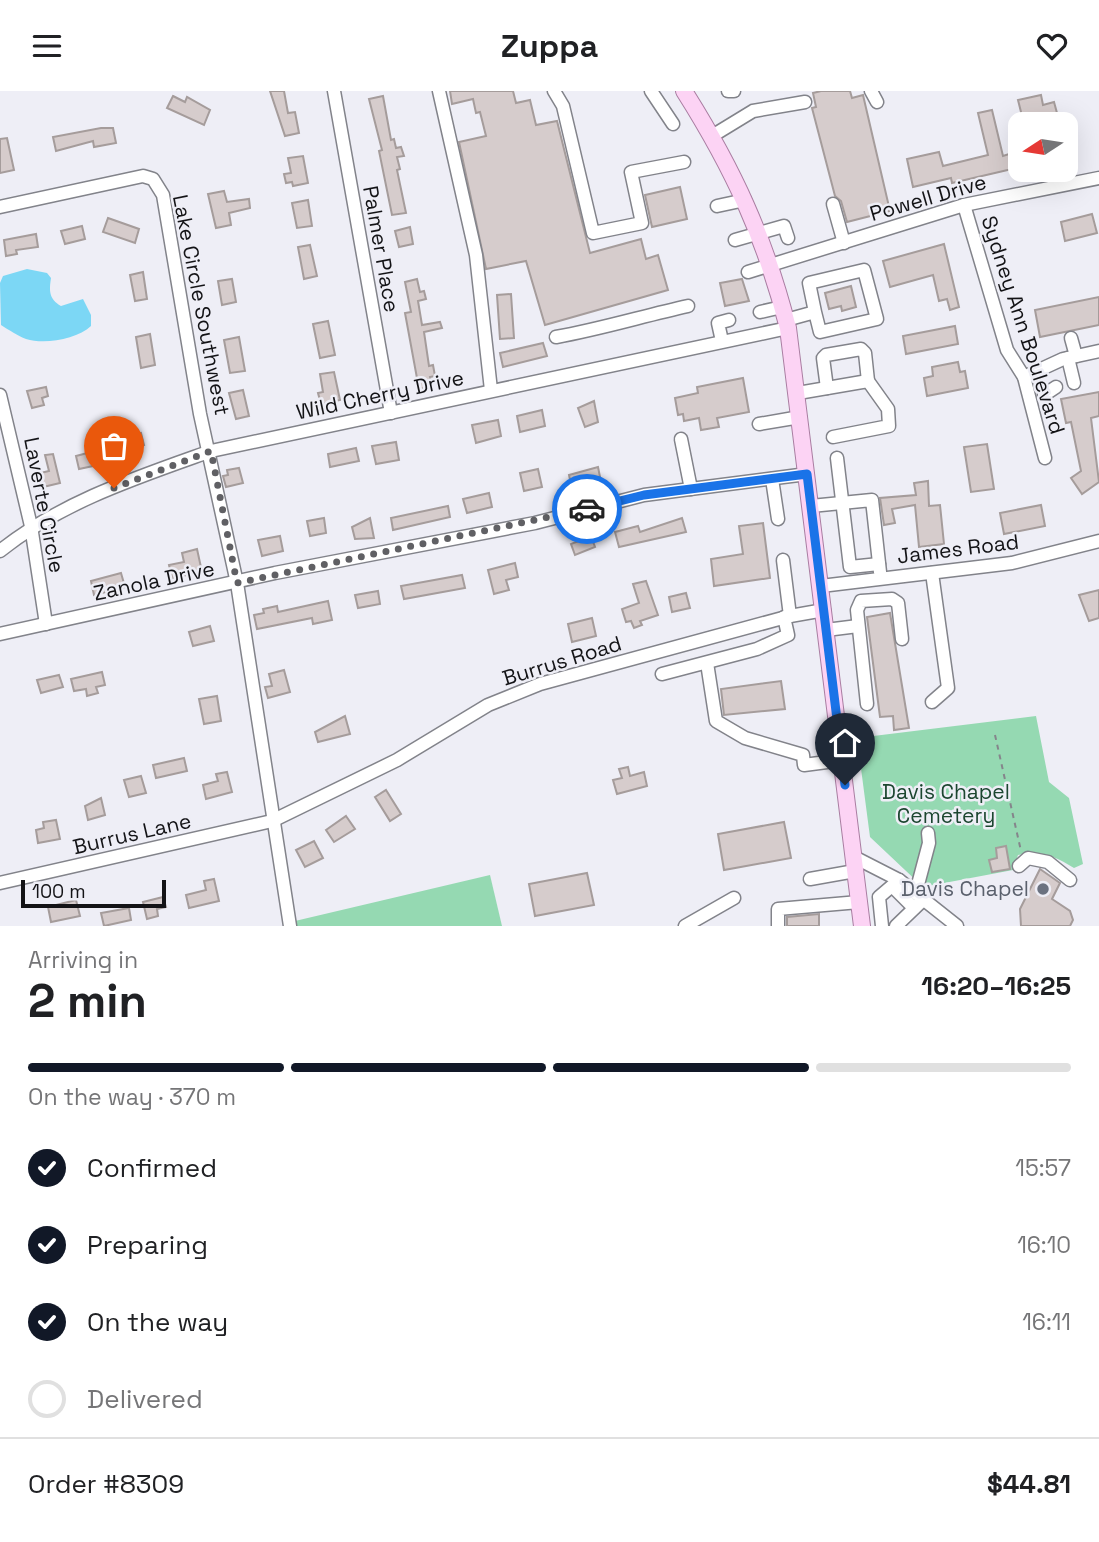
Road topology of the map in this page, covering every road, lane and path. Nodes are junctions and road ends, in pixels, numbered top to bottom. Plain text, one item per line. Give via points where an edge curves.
1 (334, 91) edge
2 (439, 91) edge
3 (554, 91) edge
4 (652, 91) edge
5 (684, 91) edge
6 (805, 102) dead end
7 (673, 124) dead end
8 (712, 136) junction
9 (684, 162) dead end
10 (1099, 178) edge
11 (745, 200) junction
12 (833, 204) dead end
13 (964, 205) junction
14 (717, 206) dead end
15 (0, 207) edge
16 (760, 235) junction
17 (788, 238) dead end
18 (735, 240) dead end
19 (844, 243) junction
20 (771, 267) junction
21 (748, 272) dead end
22 (688, 306) dead end
23 (815, 311) junction
24 (760, 312) dead end
25 (785, 319) junction
26 (723, 322) dead end
27 (556, 337) dead end
28 (1071, 338) dead end
29 (722, 341) junction
30 (1099, 351) edge
31 (1072, 357) junction
32 (1024, 377) junction
33 (869, 381) junction
34 (1074, 383) dead end
35 (1056, 387) dead end
36 (827, 388) junction
37 (491, 390) junction
38 (798, 393) junction
39 (0, 395) edge
40 (1044, 395) dead end
41 (391, 413) junction
42 (800, 417) junction
43 (759, 424) dead end
44 (833, 437) dead end
45 (681, 439) dead end
46 (211, 451) junction
47 (837, 458) dead end
48 (1045, 458) dead end
49 (807, 474) junction
50 (772, 479) junction
51 (691, 489) junction
52 (842, 503) junction
53 (811, 506) junction
54 (778, 519) dead end
55 (31, 526) junction
56 (1099, 541) edge
57 (0, 551) edge
58 (783, 560) dead end
59 (879, 564) junction
60 (932, 573) junction
61 (881, 579) junction
62 (237, 583) junction
63 (821, 586) junction
64 (824, 610) junction
65 (787, 617) junction
66 (46, 624) junction
67 (858, 625) junction
68 (826, 630) junction
69 (0, 634) edge
70 (902, 639) dead end
71 (707, 663) junction
72 (662, 674) dead end
73 (932, 702) dead end
74 (867, 704) dead end
75 (995, 735) dead end
76 (842, 760) junction
77 (272, 821) junction
78 (928, 833) dead end
79 (855, 864) junction
80 (1022, 864) joint
81 (810, 879) dead end
82 (1070, 880) dead end
83 (0, 883) edge
84 (896, 883) junction
85 (734, 898) dead end
86 (924, 900) junction
87 (859, 902) junction
88 (958, 923) edge
89 (290, 926) edge
90 (685, 926) edge
91 (778, 926) edge
92 (862, 926) edge
93 (883, 926) edge
94 (896, 926) edge

1 - 41 street, Palmer Place
2 - 37 street via 476,255
3 - 9 street via 569,129 593,233 642,223 631,172
4 - 7 street
5 - 8 main road
6 - 8 street via 753,111
8 - 11 main road
10 - 13 street, Powell Drive
11 - 14 street
11 - 16 main road
12 - 19 street
13 - 19 street, Powell Drive
13 - 32 street, Sydney Ann Boulevard via 1007,350
15 - 46 street, Lake Circle Southwest via 125,178 153,179 163,195 200,414
16 - 17 street via 784,226
16 - 18 street
16 - 20 main road
19 - 20 street, Powell Drive
20 - 21 street, Powell Drive
20 - 25 main road
22 - 27 street
23 - 23 street via 820,331 877,319 864,270 809,283
23 - 25 street
24 - 25 street
25 - 29 street, Wild Cherry Drive
25 - 38 main road
26 - 29 street
28 - 31 street
29 - 37 street, Wild Cherry Drive via 695,342
30 - 31 street
31 - 32 street
31 - 34 street
32 - 48 street, Sydney Ann Boulevard
33 - 36 street
33 - 36 street via 865,353 860,349 823,358
33 - 44 street via 888,409 889,426
35 - 40 street
36 - 38 street
37 - 41 street, Wild Cherry Drive
38 - 42 main road
39 - 55 street, Laverte Circle
41 - 46 street, Wild Cherry Drive
42 - 43 street
42 - 49 main road
45 - 51 street
46 - 55 street, Wild Cherry Drive via 146,473
46 - 62 street, Lake Circle Southwest
47 - 52 street
49 - 50 street, Zanola Drive
49 - 53 main road
50 - 51 street, Zanola Drive
50 - 54 street
51 - 62 street, Zanola Drive via 644,495 535,523
52 - 53 street
52 - 59 street via 872,501
52 - 59 street via 850,567
53 - 63 main road
55 - 57 street, Wild Cherry Drive
55 - 66 street, Laverte Circle
56 - 60 street, James Road via 1046,556
58 - 65 street
59 - 61 street
60 - 61 street, James Road
60 - 73 street via 948,688
61 - 63 street, James Road
62 - 66 street, Zanola Drive
62 - 77 street, Lake Circle Southwest
63 - 64 main road
64 - 65 street, Burrus Road
64 - 68 main road
65 - 71 street via 788,635
65 - 77 street, Burrus Road via 540,684 488,705 397,760
66 - 69 street, Zanola Drive
67 - 68 street
67 - 70 street via 861,601 892,599 898,603
67 - 74 street
68 - 76 main road
71 - 72 street
71 - 76 street via 716,722 745,738 803,755 804,765
75 - 80 path
76 - 79 main road
77 - 83 street, Burrus Lane
77 - 89 street, Lake Circle Southwest
78 - 86 street
79 - 81 street
79 - 84 street
79 - 87 main road
80 - 82 street via 1028,858 1048,862
84 - 86 street
84 - 93 street via 878,897
85 - 90 street
86 - 88 street
86 - 94 street
87 - 91 street via 778,909
87 - 92 main road

